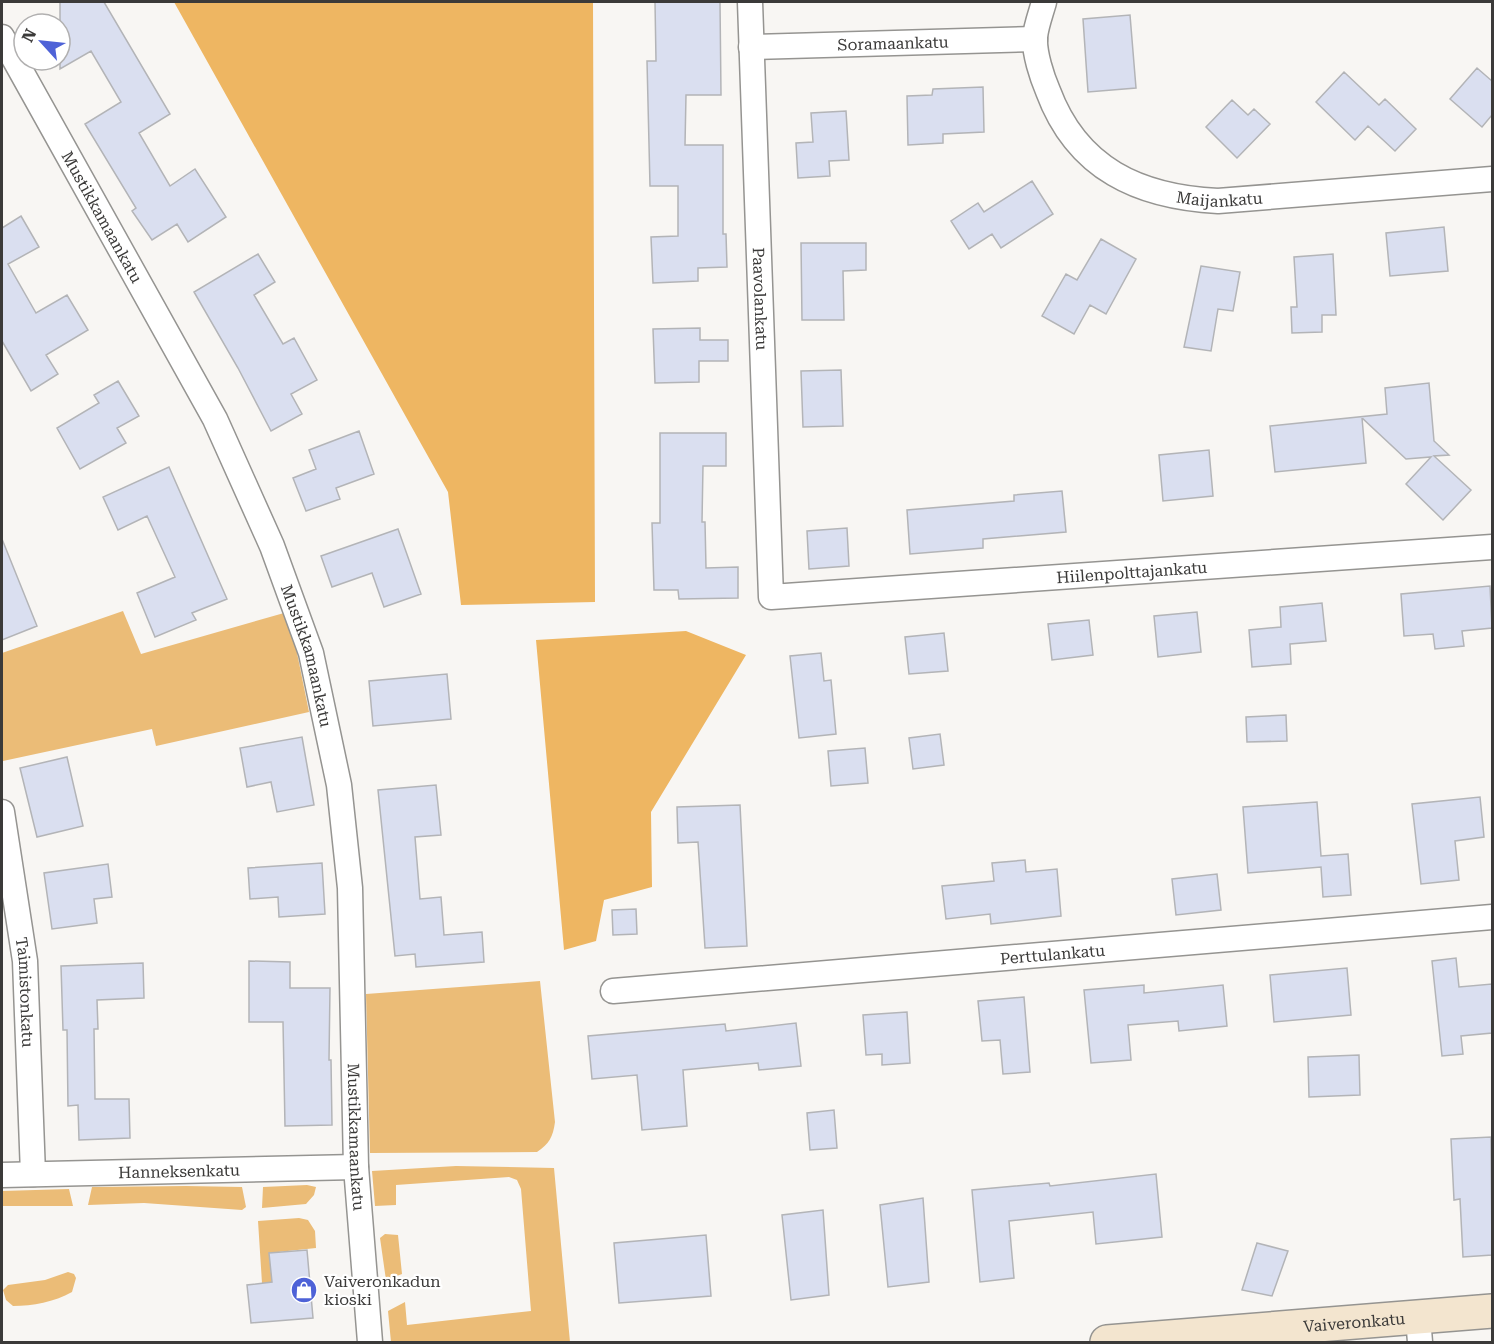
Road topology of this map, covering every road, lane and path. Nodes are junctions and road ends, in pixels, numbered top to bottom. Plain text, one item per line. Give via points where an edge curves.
1 (750, 2) edge
2 (1044, 2) edge
3 (2, 36) edge
4 (1035, 39) junction
5 (751, 47) junction
6 (1492, 179) edge
7 (1492, 547) edge
8 (771, 597) joint
9 (2, 812) edge
10 (1492, 917) edge
11 (613, 991) dead end
12 (356, 1167) junction
13 (33, 1174) junction
14 (2, 1175) edge
15 (1492, 1311) edge
16 (1419, 1330) edge
17 (370, 1342) edge
18 (1107, 1342) edge

1 - 5 street, Paavolankatu
2 - 4 street
3 - 12 street, Mustikkamaankatu via 215,419 272,546 311,653 339,785 350,888
4 - 5 street, Soramaankatu
4 - 6 street, Maijankatu via 1057,117 1076,145 1112,173 1150,190 1218,201
5 - 8 street, Paavolankatu
7 - 8 street, Hiilenpolttajankatu
9 - 13 street, Taimistonkatu via 25,961
10 - 11 street, Perttulankatu
12 - 13 street, Hanneksenkatu
12 - 17 street, Mustikkamaankatu
13 - 14 street, Hanneksenkatu
15 - 16 main road, Vaiveronkatu
16 - 18 main road, Vaiveronkatu

